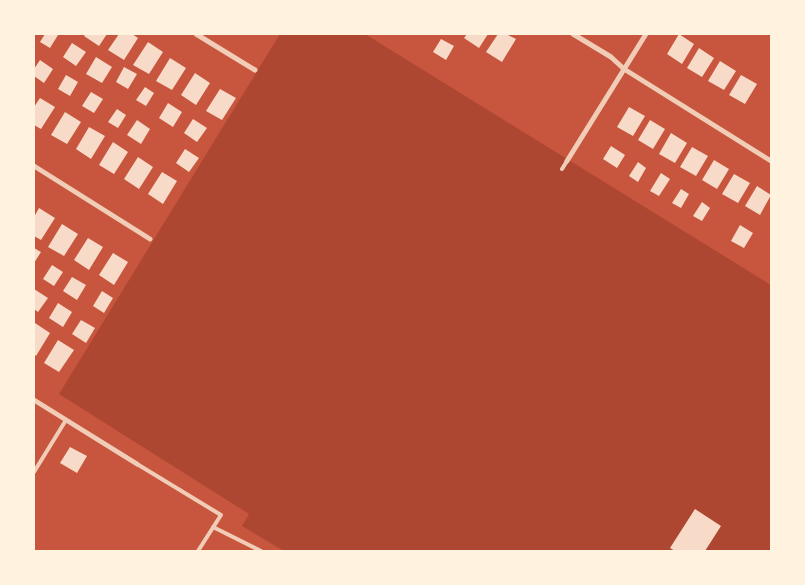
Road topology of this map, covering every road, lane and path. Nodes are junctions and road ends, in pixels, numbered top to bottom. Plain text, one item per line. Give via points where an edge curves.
1 (196, 34) edge
2 (573, 34) edge
3 (646, 34) edge
4 (624, 69) junction
5 (255, 70) dead end
6 (567, 161) joint
7 (771, 161) edge
8 (34, 166) edge
9 (562, 169) dead end
10 (150, 239) dead end
11 (34, 400) edge
12 (66, 420) junction
13 (137, 464) joint
14 (34, 472) edge
15 (213, 526) junction
16 (198, 551) edge
17 (260, 551) edge

1 - 5 street
2 - 4 street via 611,57
3 - 4 street
4 - 6 street
4 - 7 street
6 - 9 lane
8 - 10 street
11 - 12 street
12 - 13 street
12 - 14 lane
13 - 15 lane via 221,515
15 - 16 lane
15 - 17 lane

